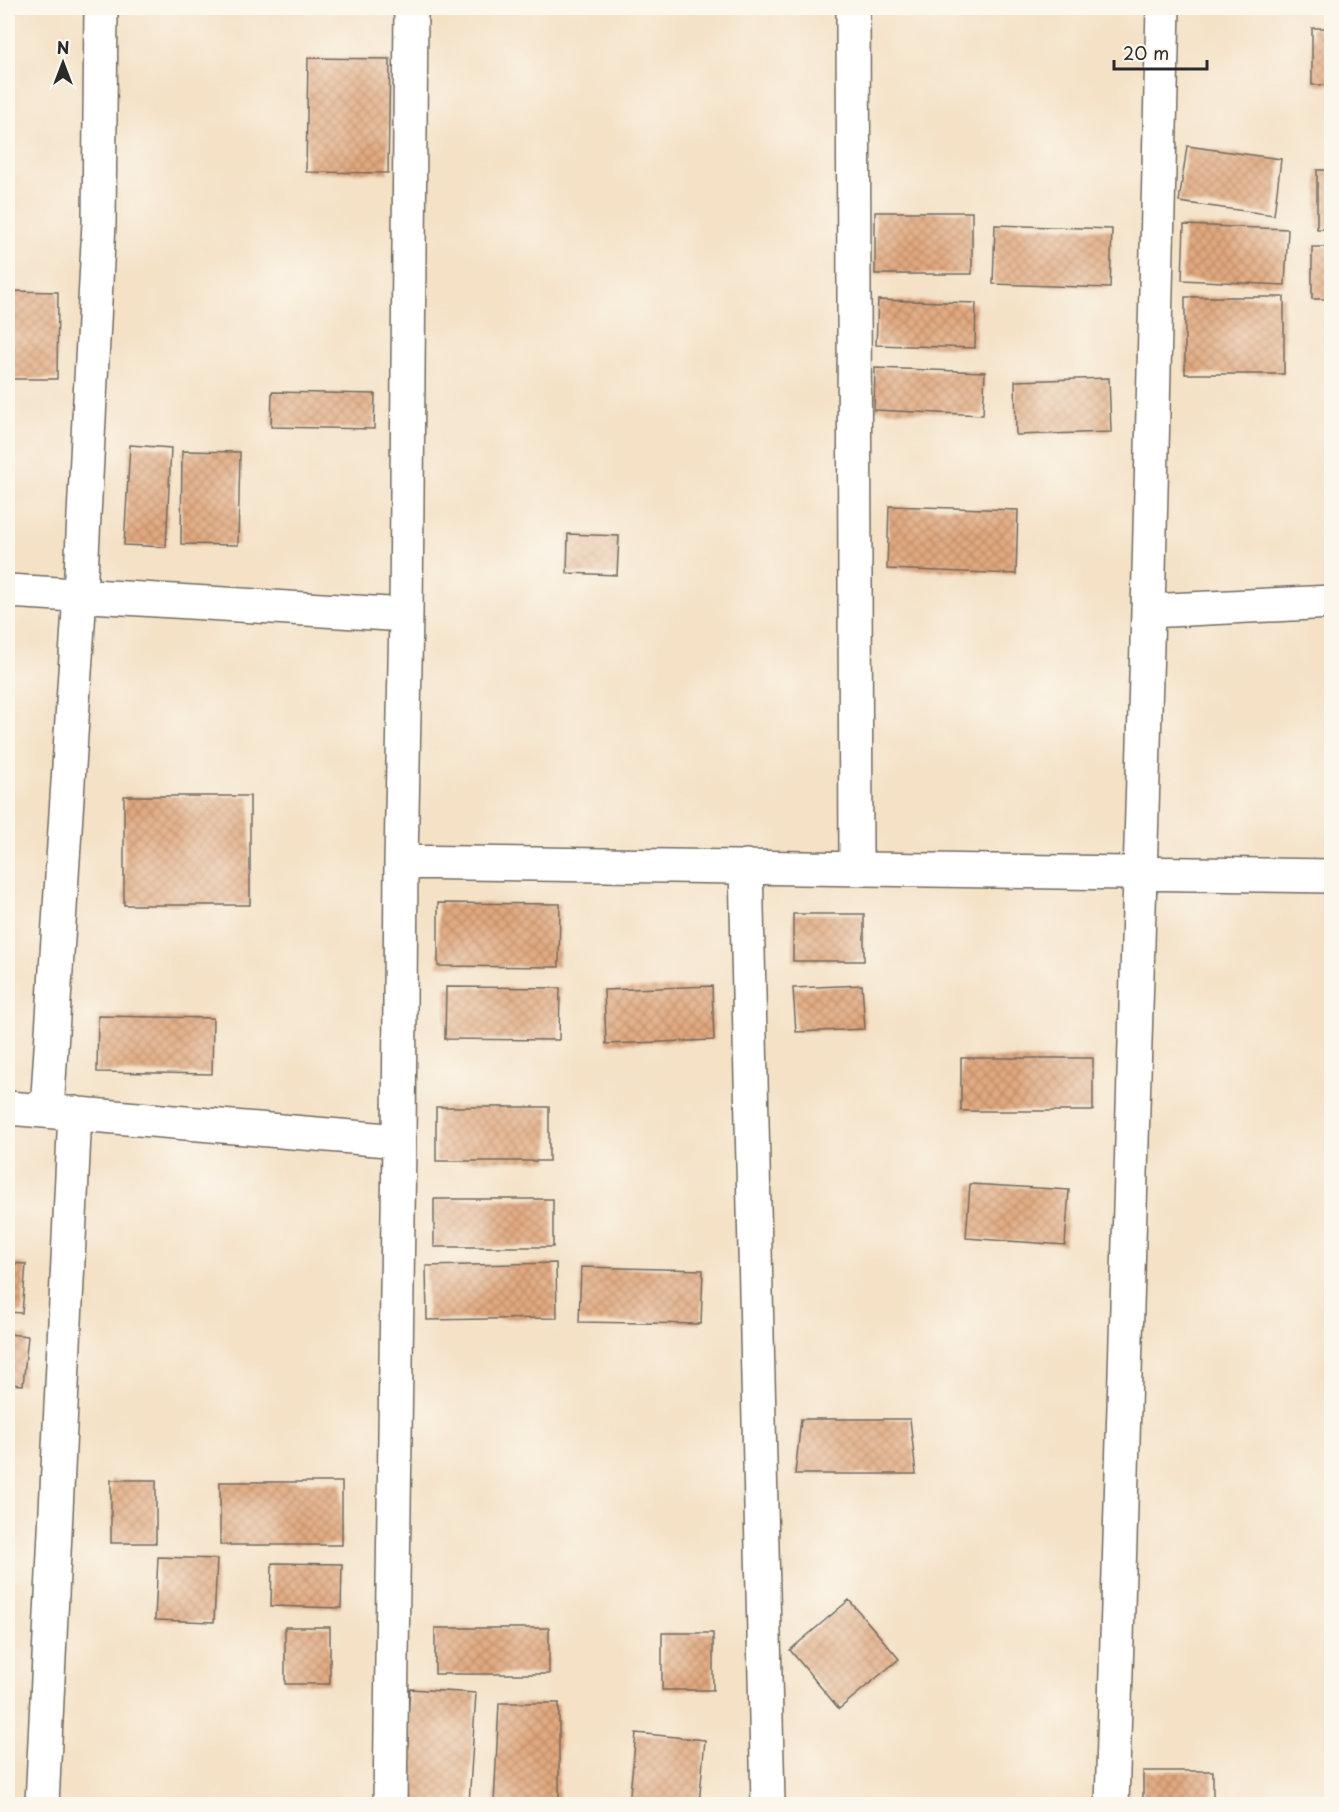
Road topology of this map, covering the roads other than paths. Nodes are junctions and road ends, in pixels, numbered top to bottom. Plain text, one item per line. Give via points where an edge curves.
1 (101, 8) edge
2 (411, 8) edge
3 (853, 8) edge
4 (1163, 8) edge
5 (8, 591) edge
6 (80, 594) junction
7 (1332, 602) edge
8 (1148, 611) junction
9 (406, 615) junction
10 (401, 862) junction
11 (746, 866) junction
12 (856, 867) junction
13 (1139, 872) junction
14 (1332, 876) edge
15 (8, 1108) edge
16 (61, 1112) junction
17 (399, 1141) junction
18 (42, 1804) edge
19 (390, 1804) edge
20 (768, 1804) edge
21 (1112, 1804) edge

1 - 6 street via 99,223
2 - 9 street
3 - 12 street
4 - 8 street
5 - 6 street
6 - 9 street
6 - 16 street
7 - 8 street
8 - 13 street
9 - 10 street
10 - 11 street
10 - 17 street
11 - 12 street
11 - 20 street
12 - 13 street
13 - 14 street
13 - 21 street
15 - 16 street
16 - 17 street
16 - 18 street
17 - 19 street

